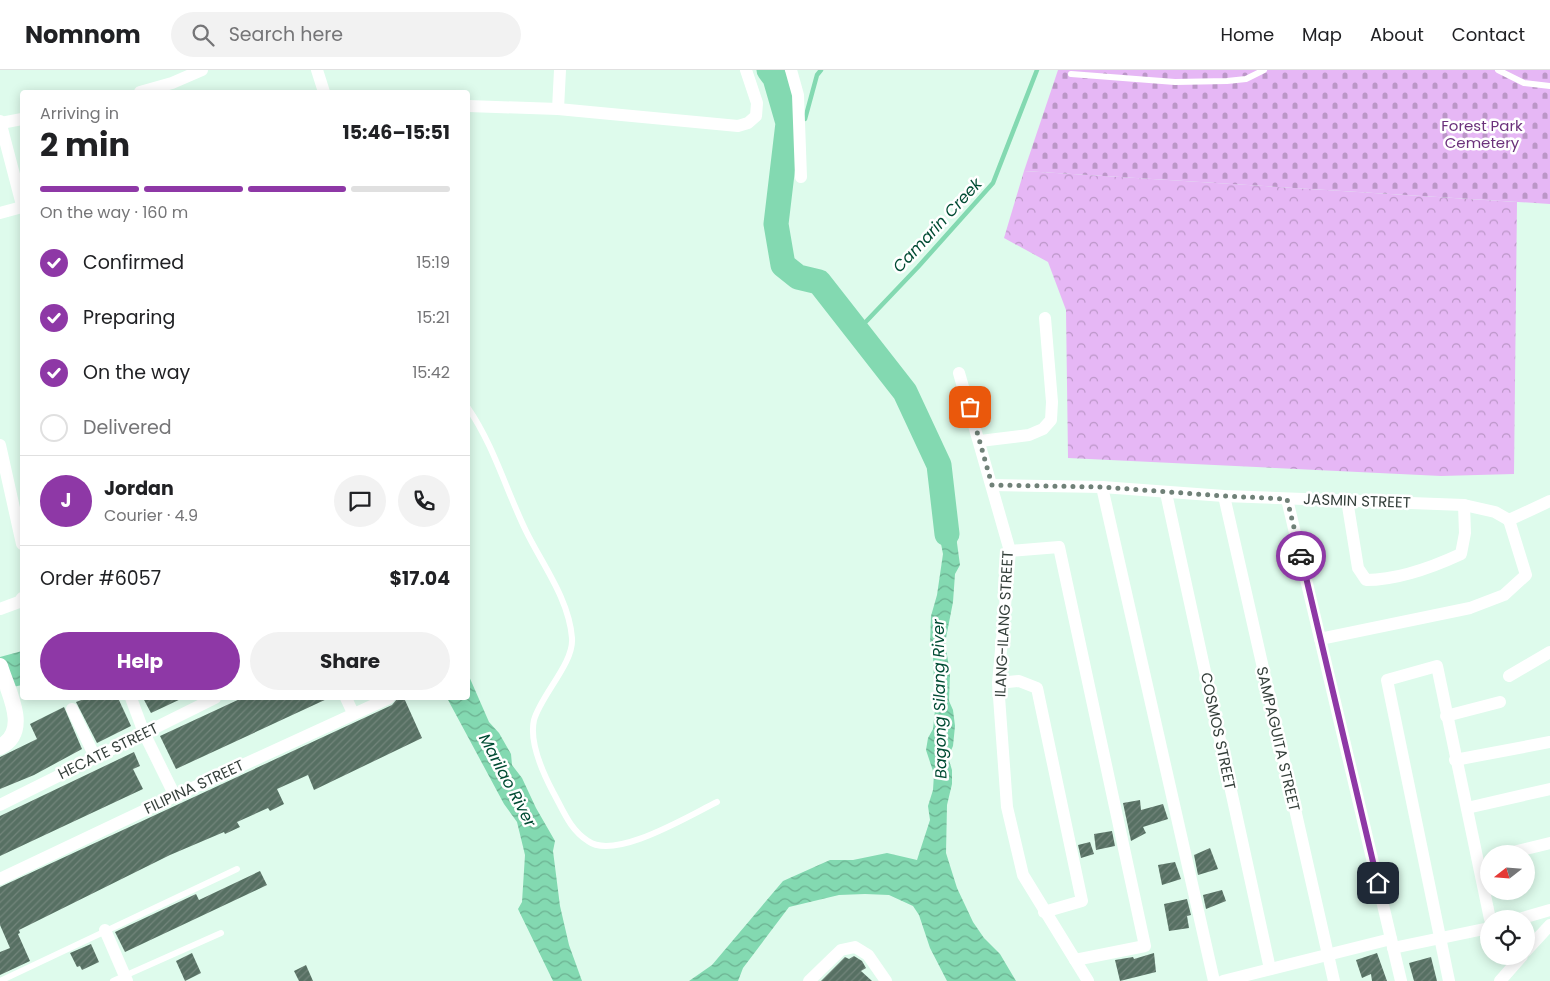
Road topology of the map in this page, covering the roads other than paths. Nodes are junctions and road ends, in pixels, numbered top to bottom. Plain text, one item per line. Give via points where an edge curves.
1 (202, 70) edge
2 (317, 70) edge
3 (560, 70) edge
4 (746, 70) edge
5 (791, 70) edge
6 (1264, 70) edge
7 (1498, 70) edge
8 (1071, 74) dead end
9 (1550, 86) edge
10 (147, 90) edge
11 (323, 90) edge
12 (470, 106) edge
13 (558, 109) junction
14 (20, 119) edge
15 (0, 122) edge
16 (801, 177) dead end
17 (20, 198) edge
18 (20, 207) edge
19 (0, 213) edge
20 (1044, 318) dead end
21 (959, 373) dead end
22 (470, 411) edge
23 (980, 441) junction
24 (0, 445) edge
25 (992, 485) junction
26 (1102, 487) junction
27 (1166, 493) junction
28 (1224, 496) junction
29 (1287, 499) junction
30 (1347, 500) junction
31 (1550, 501) edge
32 (1464, 505) junction
33 (1509, 520) junction
34 (20, 535) edge
35 (1010, 551) junction
36 (20, 601) edge
37 (0, 608) edge
38 (1320, 639) junction
39 (1550, 652) edge
40 (0, 666) edge
41 (1509, 676) dead end
42 (998, 682) junction
43 (132, 700) edge
44 (211, 700) edge
45 (347, 700) edge
46 (384, 700) edge
47 (1500, 702) dead end
48 (72, 710) dead end
49 (353, 713) junction
50 (1446, 716) junction
51 (144, 733) junction
52 (1550, 742) edge
53 (0, 747) edge
54 (95, 757) junction
55 (1455, 760) junction
56 (1550, 789) edge
57 (175, 796) junction
58 (717, 802) dead end
59 (0, 805) edge
60 (1467, 808) junction
61 (1550, 843) edge
62 (1480, 847) edge
63 (1535, 847) edge
64 (237, 869) dead end
65 (0, 879) edge
66 (1550, 910) edge
67 (1044, 912) junction
68 (1535, 914) edge
69 (1550, 925) edge
70 (105, 930) junction
71 (1480, 930) edge
72 (221, 933) dead end
73 (1441, 938) junction
74 (1535, 941) edge
75 (1392, 944) junction
76 (1327, 955) junction
77 (1075, 960) junction
78 (1514, 965) edge
79 (1270, 969) junction
80 (126, 978) edge
81 (0, 981) edge
82 (112, 981) edge
83 (809, 981) edge
84 (886, 981) edge
85 (1088, 981) edge
86 (1214, 981) edge
87 (1223, 981) edge
88 (1334, 981) edge
89 (1401, 981) edge
90 (1449, 981) edge
91 (1500, 981) edge

1 - 10 street
2 - 11 street
3 - 13 street
4 - 13 street via 756,103 756,116 738,126
5 - 16 street via 798,94
6 - 8 lane via 1246,78 1226,81 1175,82
7 - 9 lane via 1524,84
12 - 13 street
14 - 15 street
15 - 17 street
18 - 19 street
20 - 23 street via 1051,420 1043,429 1029,434
21 - 23 street, ILANG-ILANG STREET
22 - 58 lane via 490,444 525,530 553,581 568,617 572,640 566,660 534,720 534,736 550,786 574,830 589,843 607,847 637,840
23 - 25 street, ILANG-ILANG STREET
24 - 34 street
25 - 26 street, JASMIN STREET
25 - 35 street, ILANG-ILANG STREET
26 - 27 street, JASMIN STREET
26 - 86 street
27 - 28 street, JASMIN STREET
27 - 79 street, COSMOS STREET
28 - 29 street, JASMIN STREET
28 - 76 street, SAMPAGUITA STREET
29 - 30 street, JASMIN STREET
29 - 38 street
30 - 32 street, JASMIN STREET
30 - 32 street via 1358,568 1366,580 1378,580 1435,565 1462,554
31 - 33 street
32 - 33 street, JASMIN STREET via 1495,512
33 - 38 street via 1526,575 1504,595 1470,608
35 - 42 street, ILANG-ILANG STREET
35 - 77 street via 1059,547 1145,946
36 - 37 street
38 - 75 street
39 - 41 street
40 - 53 street via 16,718 16,733
42 - 67 street, ILANG-ILANG STREET via 1007,807 1023,875
42 - 67 street via 1019,681 1037,688 1082,902
43 - 51 street
44 - 51 street, HECATE STREET
45 - 49 street
46 - 49 street, FILIPINA STREET
47 - 50 street
48 - 54 street
49 - 57 street, FILIPINA STREET
50 - 55 street
50 - 73 street via 1437,666 1387,680
51 - 54 street, HECATE STREET
51 - 57 street
52 - 55 street
54 - 59 street, HECATE STREET
55 - 60 street
56 - 60 street
57 - 65 street, FILIPINA STREET
60 - 62 street
61 - 63 street
64 - 70 lane
66 - 68 street
67 - 77 street, ILANG-ILANG STREET
69 - 74 street
70 - 80 street
70 - 81 lane
71 - 73 street
72 - 80 lane
73 - 75 street
73 - 90 street
75 - 76 street
75 - 89 street
76 - 79 street
76 - 88 street, SAMPAGUITA STREET
77 - 85 street, ILANG-ILANG STREET
78 - 91 street
79 - 87 street
80 - 82 lane
83 - 84 street via 841,950 855,947 868,956

